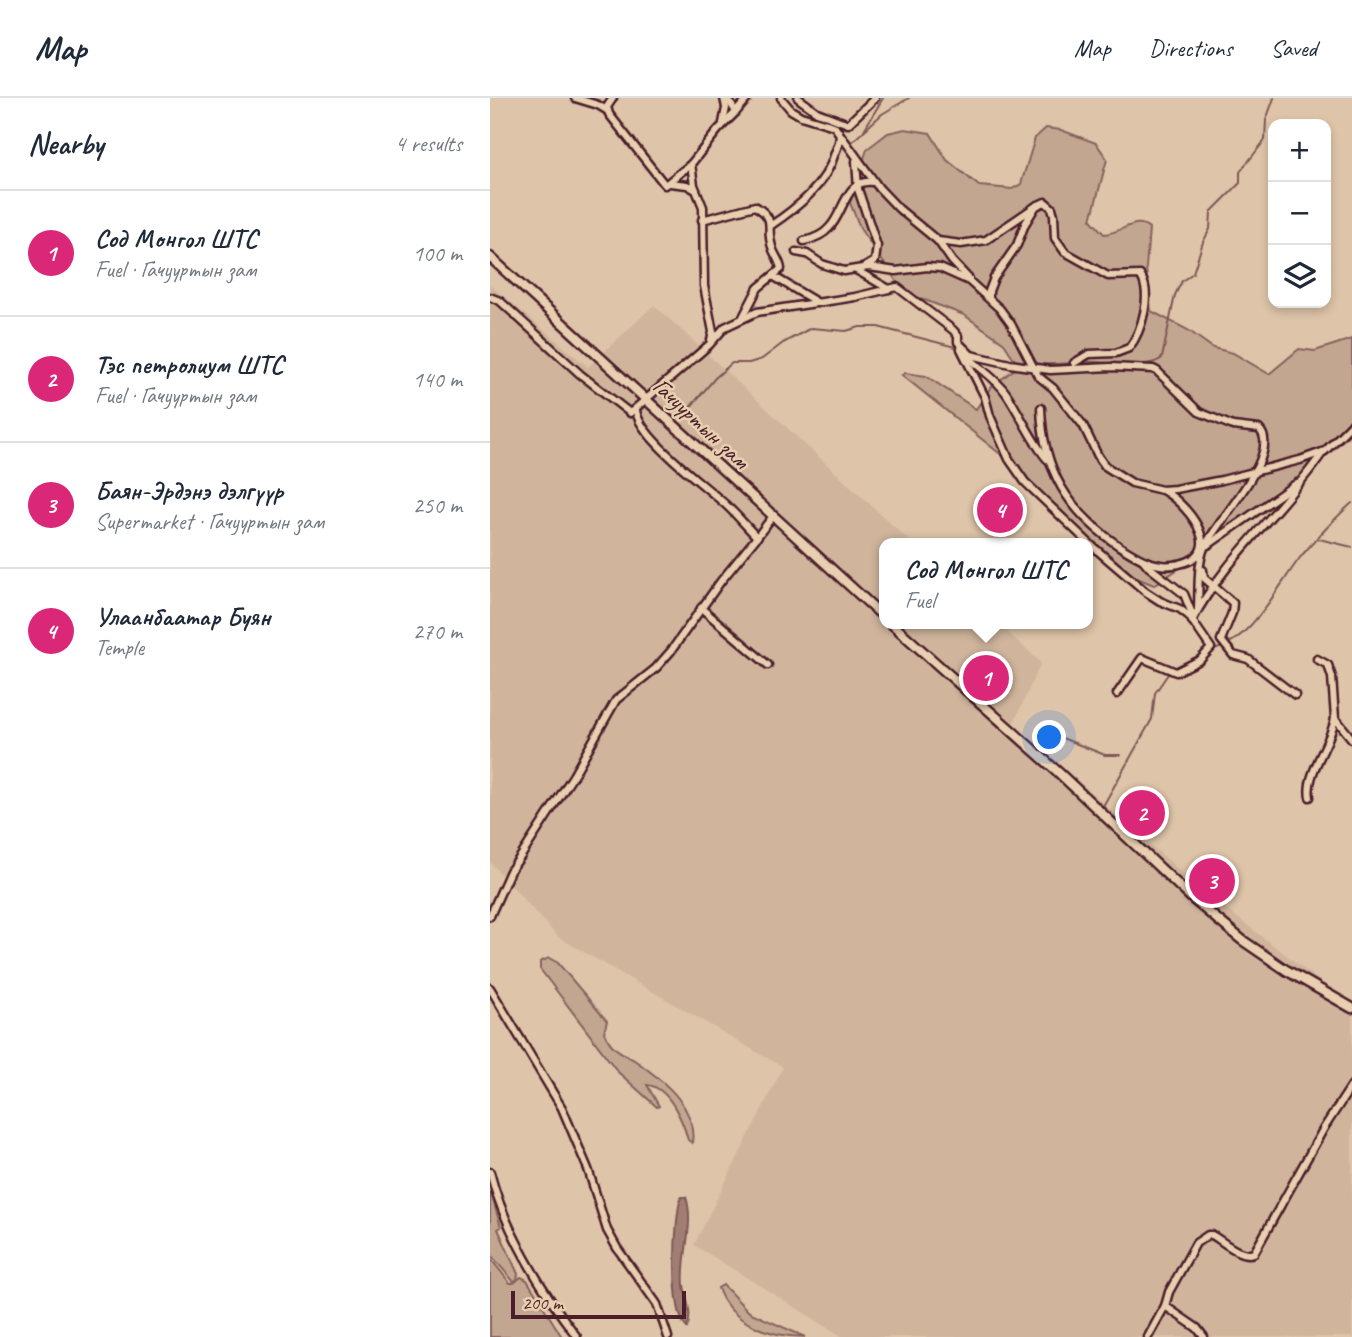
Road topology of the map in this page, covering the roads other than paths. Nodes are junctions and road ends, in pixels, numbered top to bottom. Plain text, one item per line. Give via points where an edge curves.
1 (575, 98) edge
2 (613, 98) edge
3 (726, 98) edge
4 (748, 98) edge
5 (781, 98) edge
6 (798, 98) edge
7 (875, 98) edge
8 (609, 113) junction
9 (736, 113) junction
10 (718, 130) junction
11 (838, 130) junction
12 (856, 159) junction
13 (691, 164) junction
14 (670, 183) junction
15 (875, 183) junction
16 (858, 186) junction
17 (697, 191) junction
18 (1036, 206) junction
19 (702, 220) junction
20 (770, 226) junction
21 (804, 241) dead end
22 (938, 241) junction
23 (796, 252) dead end
24 (490, 257) edge
25 (864, 268) junction
26 (856, 271) junction
27 (773, 276) junction
28 (978, 288) junction
29 (889, 289) junction
30 (490, 298) edge
31 (989, 299) junction
32 (818, 303) junction
33 (742, 319) junction
34 (959, 344) junction
35 (709, 345) junction
36 (1074, 363) dead end
37 (1031, 366) junction
38 (647, 400) junction
39 (1041, 408) dead end
40 (636, 410) junction
41 (1352, 424) edge
42 (1325, 451) junction
43 (1049, 461) junction
44 (1255, 471) junction
45 (1303, 479) junction
46 (1162, 490) junction
47 (773, 516) junction
48 (757, 537) junction
49 (1084, 538) edge
50 (1093, 547) edge
51 (1204, 548) junction
52 (1201, 560) junction
53 (1144, 561) junction
54 (1213, 586) junction
55 (701, 608) junction
56 (1198, 608) junction
57 (879, 612) edge
58 (1192, 621) junction
59 (898, 629) edge
60 (1317, 659) dead end
61 (768, 665) dead end
62 (1117, 694) dead end
63 (1295, 695) dead end
64 (1335, 718) junction
65 (1352, 739) edge
66 (1310, 797) dead end
67 (490, 916) edge
68 (490, 988) edge
69 (1352, 1008) edge
70 (1352, 1085) edge
71 (490, 1172) edge
72 (1165, 1306) junction
73 (577, 1337) edge
74 (668, 1337) edge
75 (1148, 1337) edge
76 (1204, 1337) edge

1 - 8 street via 598,104
2 - 8 street
3 - 9 street
3 - 10 street
4 - 9 street
5 - 11 street via 801,116
6 - 7 street via 817,112 848,124
8 - 14 street via 658,178 665,186
9 - 10 street
10 - 13 street
11 - 12 street
11 - 20 street via 840,140 823,180
12 - 15 street
12 - 16 street
13 - 14 street
13 - 17 street
14 - 17 street
15 - 16 street
15 - 22 street
16 - 21 street via 846,197 831,227
16 - 25 street via 877,246 874,261
17 - 19 street
18 - 22 street via 986,240
18 - 31 street via 1017,246 994,278
18 - 36 street via 1045,202 1052,208 1055,238 1067,253 1100,274 1140,275 1144,281 1145,315 1129,348 1089,354
19 - 20 street via 755,206 766,212
19 - 35 street via 713,332
20 - 27 street via 770,243 781,269
22 - 28 street
23 - 26 street via 833,268
24 - 38 main road, Гачууртын зам
25 - 26 street
25 - 28 street via 940,268
26 - 29 street
27 - 32 street
27 - 33 street via 758,288
28 - 31 street
29 - 32 street
29 - 34 street via 897,287 943,321 958,336
30 - 40 street via 500,301 622,408
31 - 37 street via 1011,324
32 - 33 street via 757,312
33 - 35 street via 725,327
34 - 37 street via 978,358
34 - 43 street via 1004,390
34 - 49 street via 1009,459 1025,482
35 - 38 street
37 - 44 street via 1157,370 1199,412 1233,426 1261,430 1264,439
37 - 46 street via 1083,425 1105,466 1132,483
38 - 40 street
38 - 47 main road, Гачууртын зам
39 - 43 street
40 - 48 street via 638,421 652,438
41 - 42 street
42 - 44 street
42 - 45 street
43 - 53 street via 1073,507 1099,533
44 - 46 street
44 - 51 street
45 - 51 street
45 - 54 street
46 - 53 street via 1193,516 1200,528 1201,546 1192,558 1175,565
47 - 48 street
47 - 57 main road, Гачууртын зам
48 - 55 street
50 - 58 street
51 - 52 street
52 - 54 street via 1204,578
52 - 56 street
53 - 58 street via 1184,594 1194,615
54 - 56 street
54 - 63 street via 1233,603 1221,640 1233,655 1248,659
55 - 61 street
55 - 67 street via 656,668 616,700 510,871
56 - 58 street
58 - 62 street via 1211,648 1200,660 1176,672 1142,659
59 - 69 main road via 1194,900 1242,940
60 - 64 street via 1328,666 1332,677
64 - 65 street
64 - 66 street via 1333,733 1311,780
68 - 74 street via 562,1108 607,1230 653,1298
70 - 72 street via 1254,1253 1242,1253 1212,1235 1201,1238
71 - 73 street via 526,1259
72 - 75 street
72 - 76 street

